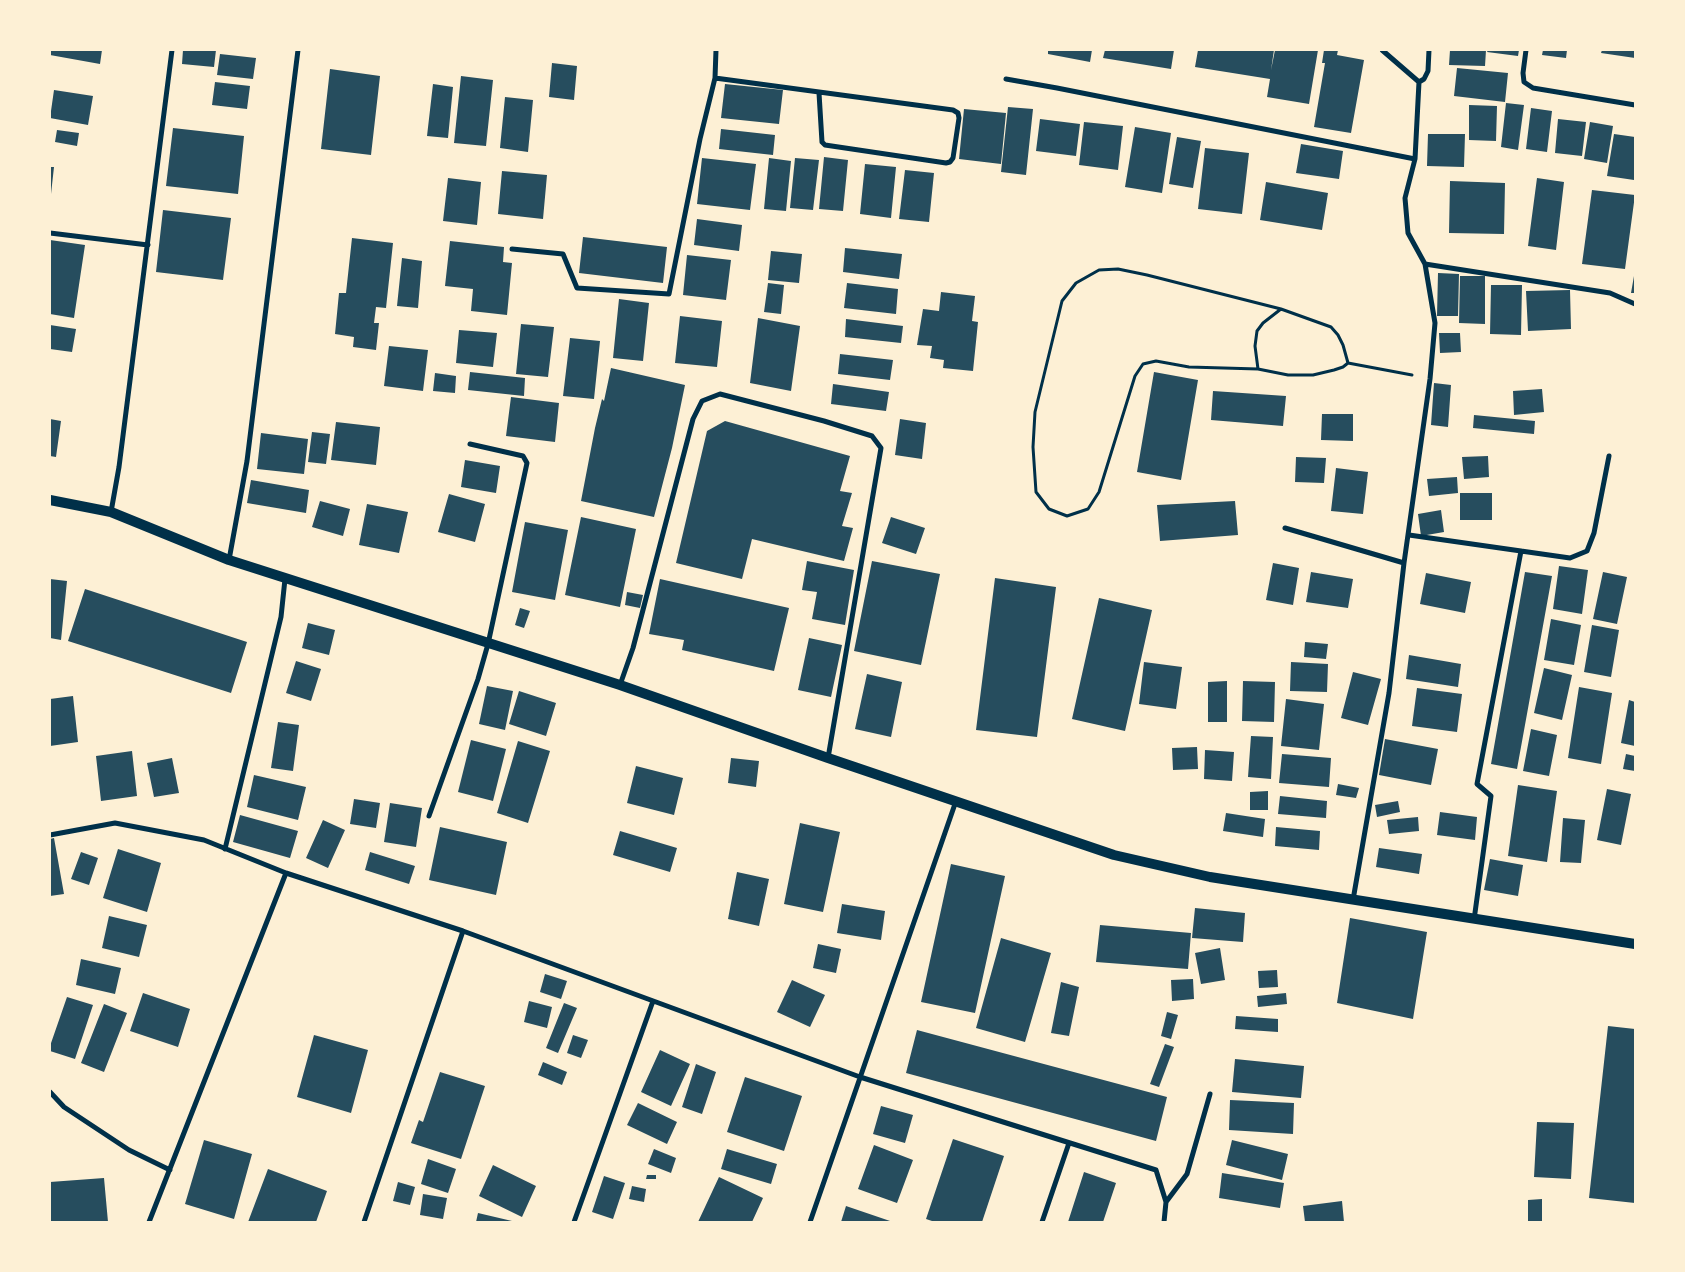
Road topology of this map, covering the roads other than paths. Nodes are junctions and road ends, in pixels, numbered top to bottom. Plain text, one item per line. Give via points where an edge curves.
1 (172, 50) edge
2 (298, 50) edge
3 (716, 50) edge
4 (1382, 50) edge
5 (1429, 50) edge
6 (1526, 50) edge
7 (715, 78) junction
8 (1006, 80) dead end
9 (1419, 82) junction
10 (819, 93) junction
11 (1635, 104) edge
12 (1415, 159) junction
13 (50, 233) edge
14 (148, 245) junction
15 (512, 249) dead end
16 (1424, 264) junction
17 (1635, 304) edge
18 (470, 444) dead end
19 (1609, 456) dead end
20 (50, 500) edge
21 (111, 512) junction
22 (1284, 528) dead end
23 (1409, 535) junction
24 (1521, 551) junction
25 (229, 560) junction
26 (1404, 563) junction
27 (285, 578) junction
28 (488, 644) junction
29 (620, 685) junction
30 (828, 758) junction
31 (956, 801) junction
32 (429, 816) dead end
33 (50, 835) edge
34 (225, 849) junction
35 (286, 873) junction
36 (1353, 900) junction
37 (1474, 920) junction
38 (463, 930) junction
39 (1635, 944) edge
40 (653, 1001) junction
41 (860, 1077) junction
42 (50, 1092) edge
43 (1210, 1094) dead end
44 (1069, 1143) junction
45 (170, 1170) junction
46 (1166, 1202) junction
47 (149, 1222) edge
48 (364, 1222) edge
49 (574, 1222) edge
50 (810, 1222) edge
51 (1042, 1222) edge
52 (1164, 1222) edge

1 - 14 street
2 - 25 street via 247,461
3 - 7 street
4 - 9 street
5 - 9 street via 1428,71
6 - 11 street via 1524,82 1533,88
7 - 10 street
7 - 15 street via 669,294 578,288 563,254
8 - 12 street
9 - 12 street
10 - 10 street via 953,110 959,118 953,158 946,163 825,146 822,142
12 - 16 street via 1405,198 1408,233
13 - 14 street
14 - 21 street
16 - 17 street via 1610,293
16 - 23 street via 1435,323
18 - 28 street via 524,456 526,463
19 - 24 street via 1594,533 1587,550 1570,558
20 - 21 main road
21 - 25 main road
22 - 26 street
23 - 24 street
23 - 26 street
24 - 37 street via 1477,784 1491,796
25 - 27 main road
26 - 36 street via 1389,693
27 - 28 main road
27 - 34 street via 281,617
28 - 29 main road
28 - 32 street
29 - 30 main road
29 - 30 street via 634,648 693,419 702,401 720,394 824,420 872,436 881,448
30 - 31 main road
31 - 36 main road via 1114,855 1210,877
31 - 41 street
33 - 34 street via 115,823 204,840
34 - 35 street
35 - 38 street
35 - 45 street
36 - 37 main road
37 - 39 main road
38 - 40 street
38 - 48 street
40 - 41 street
40 - 49 street
41 - 44 street
41 - 50 street
42 - 45 street via 64,1107 129,1150
43 - 46 street via 1187,1174
44 - 46 street via 1156,1170
44 - 51 street
45 - 47 street
46 - 52 street

